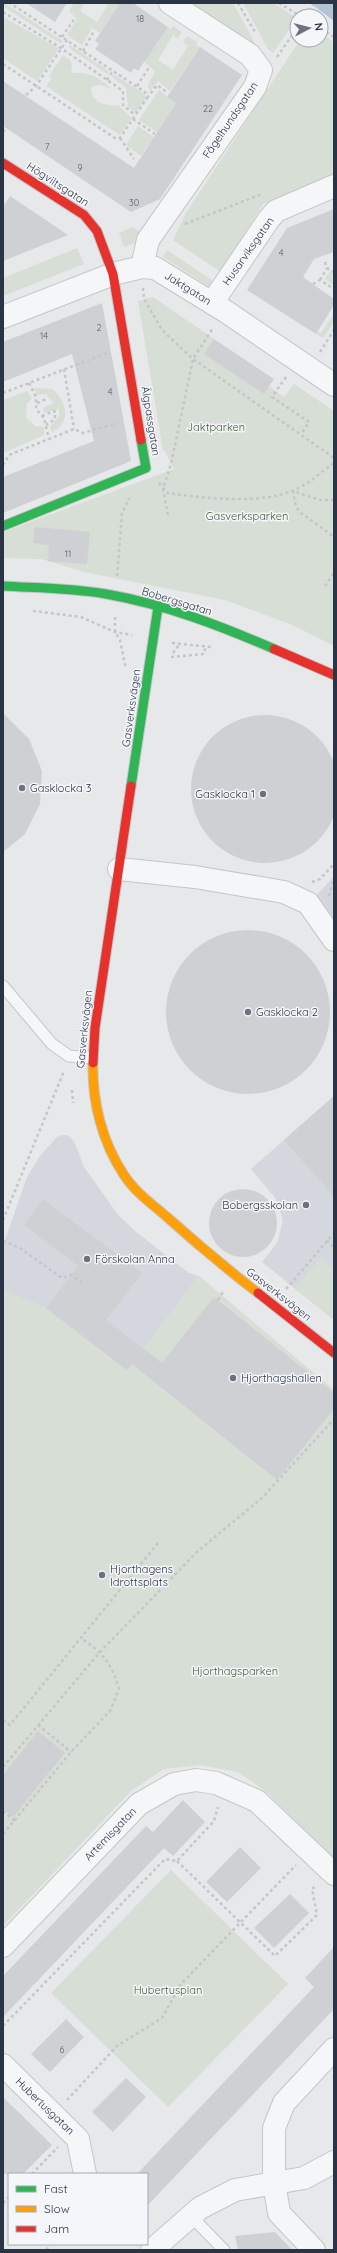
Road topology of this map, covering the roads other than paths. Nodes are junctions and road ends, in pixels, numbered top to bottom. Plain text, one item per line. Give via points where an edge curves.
1 (170, 3) edge
2 (3, 163) edge
3 (334, 186) edge
4 (113, 274) junction
5 (142, 275) junction
6 (218, 307) junction
7 (3, 317) edge
8 (334, 385) edge
9 (3, 526) edge
10 (3, 586) edge
11 (158, 607) junction
12 (334, 675) edge
13 (119, 869) junction
14 (334, 940) edge
15 (3, 986) edge
16 (92, 1058) junction
17 (334, 1353) edge
18 (333, 1873) edge
19 (3, 1946) edge
20 (334, 2049) edge
21 (3, 2065) edge
22 (334, 2162) edge
23 (85, 2173) edge
24 (274, 2182) junction
25 (190, 2215) junction
26 (151, 2247) edge
27 (224, 2250) edge
28 (314, 2250) edge

1 - 5 street, Fågelhundsgatan via 250,56 261,70 255,87 148,240
2 - 4 street, Högviltsgatan via 84,215 97,231
3 - 6 street, Husarviksgatan via 276,211
4 - 5 street, Jaktgatan
4 - 7 street, Jaktgatan
4 - 9 street, Älgpassgatan via 142,470
5 - 6 street, Jaktgatan via 155,268
6 - 8 street, Jaktgatan
10 - 11 street, Bobergsgatan via 116,596
11 - 12 street, Bobergsgatan via 232,631
11 - 13 street, Gasverksvägen
13 - 14 street via 195,877 284,892 308,903
13 - 16 street, Gasverksvägen
15 - 16 lane via 52,1044 69,1056
16 - 17 street, Gasverksvägen via 92,1086 98,1118 110,1151 124,1175 145,1198 196,1243
18 - 19 street, Artemisgatan via 257,1801 216,1782 196,1780 174,1784 139,1804
20 - 24 street via 284,2103 274,2128
21 - 23 street, Hubertusgatan via 78,2139
22 - 24 street via 304,2178
24 - 25 street via 236,2190
24 - 28 street via 279,2213
25 - 26 street
25 - 27 lane

